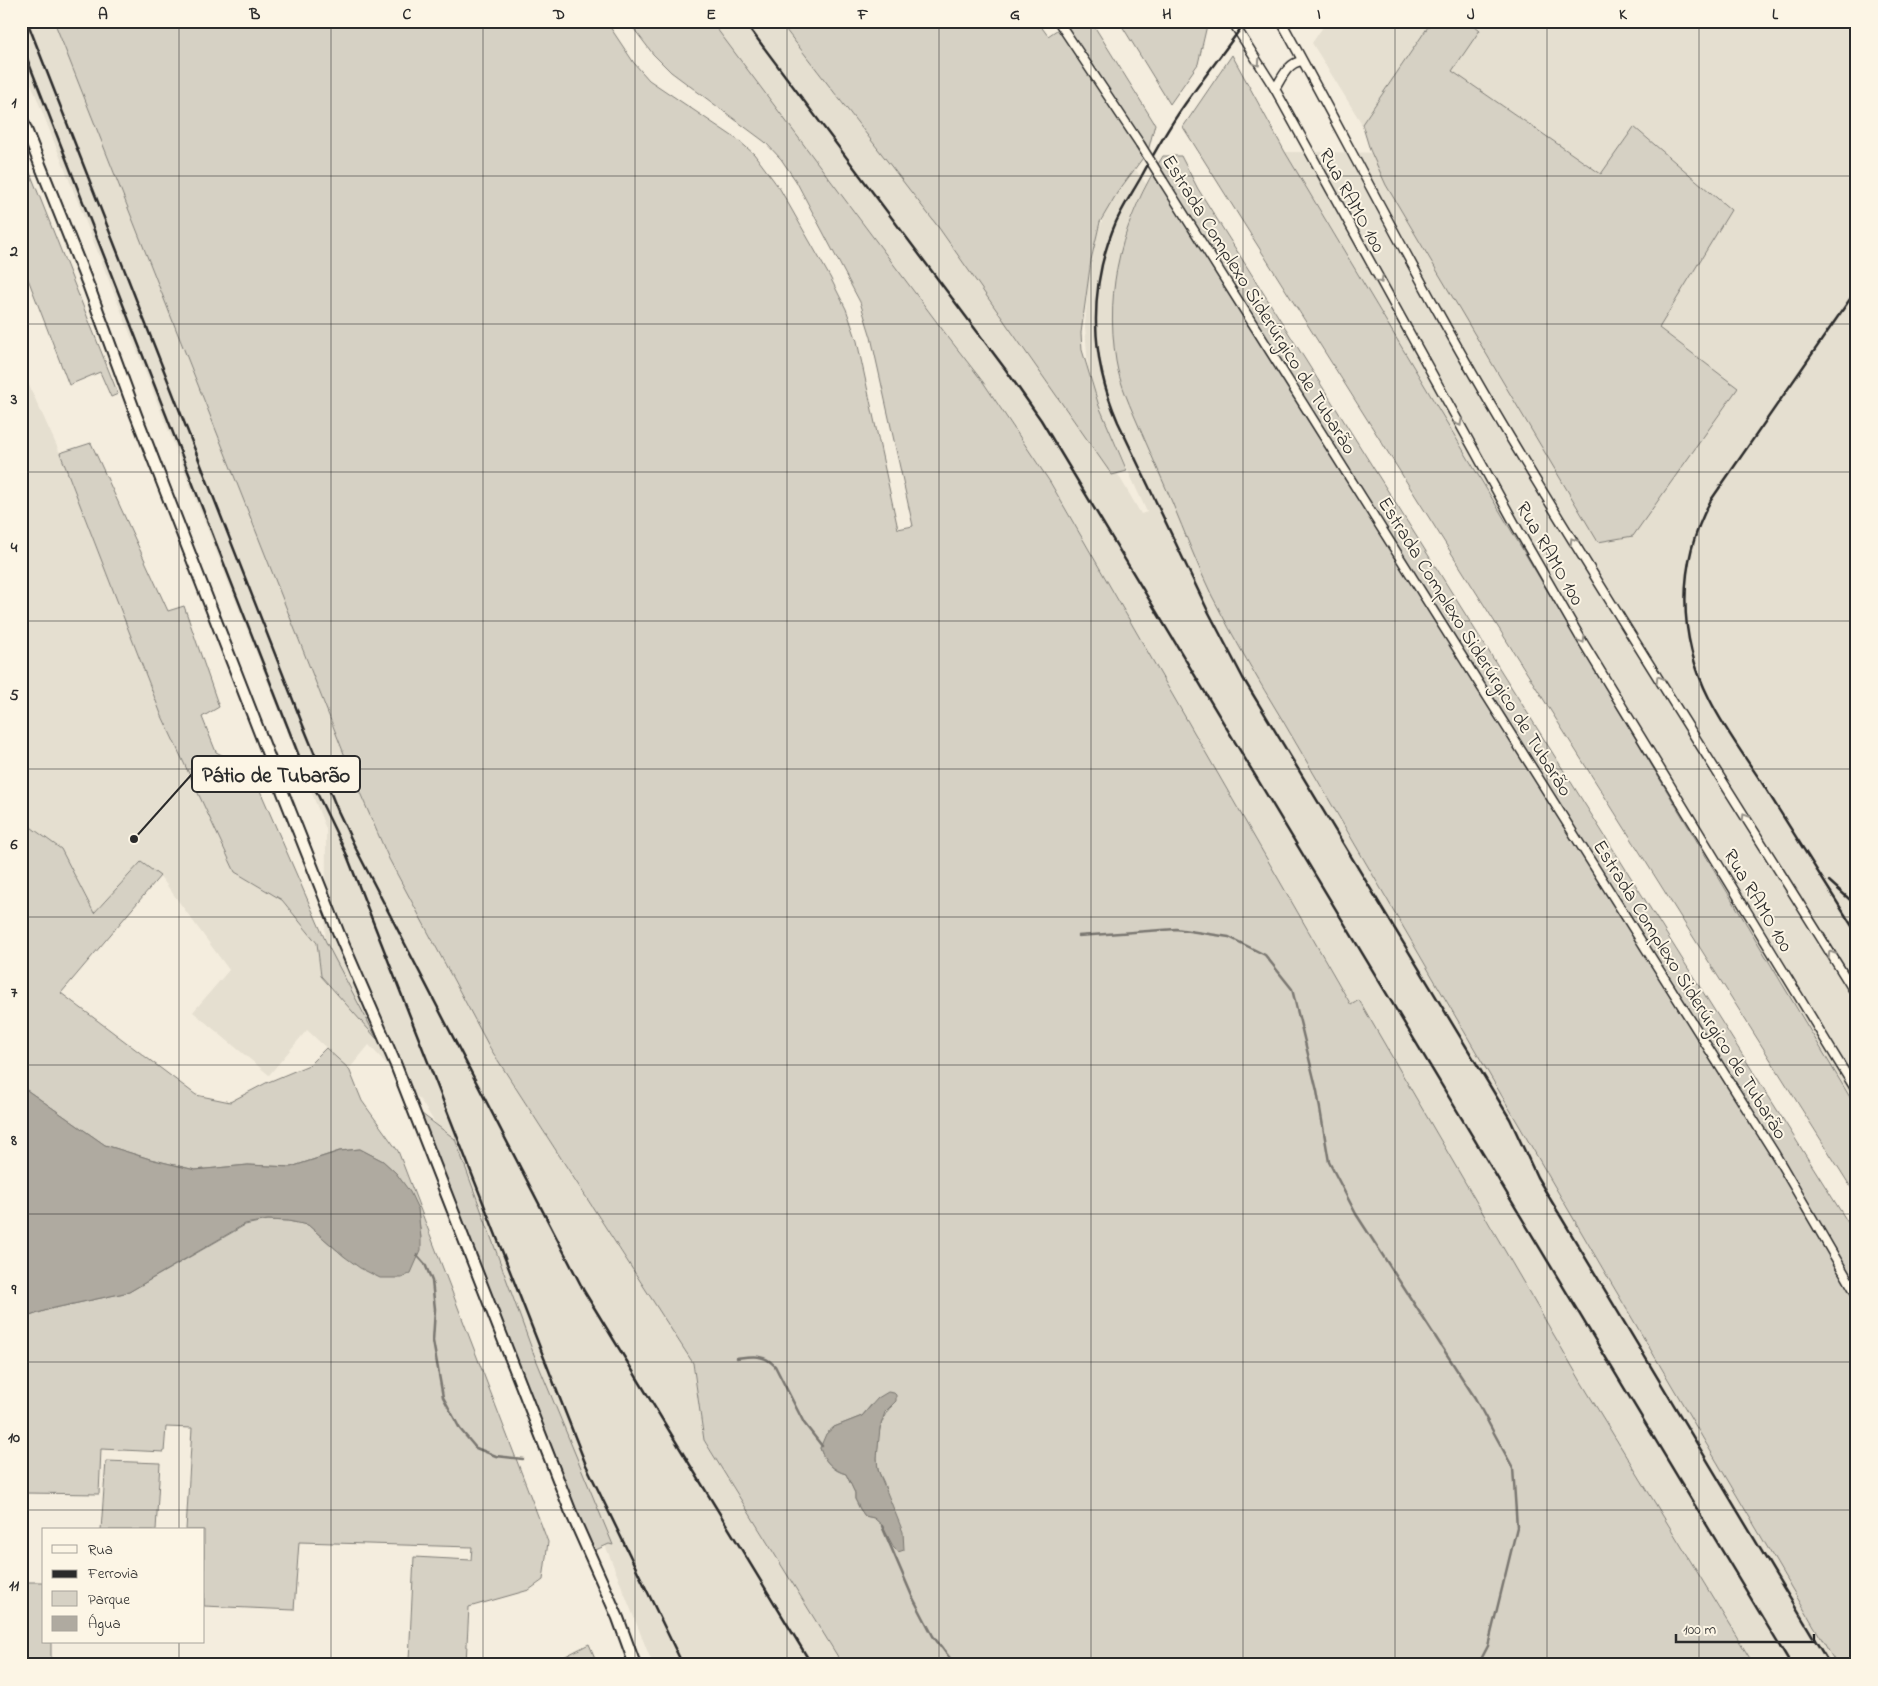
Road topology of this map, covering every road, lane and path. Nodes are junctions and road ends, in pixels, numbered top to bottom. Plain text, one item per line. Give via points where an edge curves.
1 (1058, 21) edge
2 (1232, 21) edge
3 (1281, 21) edge
4 (1302, 61) junction
5 (1275, 89) junction
6 (21, 117) edge
7 (1857, 996) edge
8 (1857, 1092) edge
9 (1857, 1295) edge
10 (635, 1665) edge

1 - 9 street, Estrada Complexo Siderúrgico de Tubarão, bridge via 1140,144 1776,1154
2 -> 5 street, Rua RAMO 100
3 - 4 street, Rua RAMO 100
4 - 5 street via 1290,65
7 -> 4 street, Rua RAMO 100 via 1525,464 1458,350
5 -> 8 street, Rua RAMO 100 via 1576,631
6 - 10 street via 339,934 395,1063 570,1510

